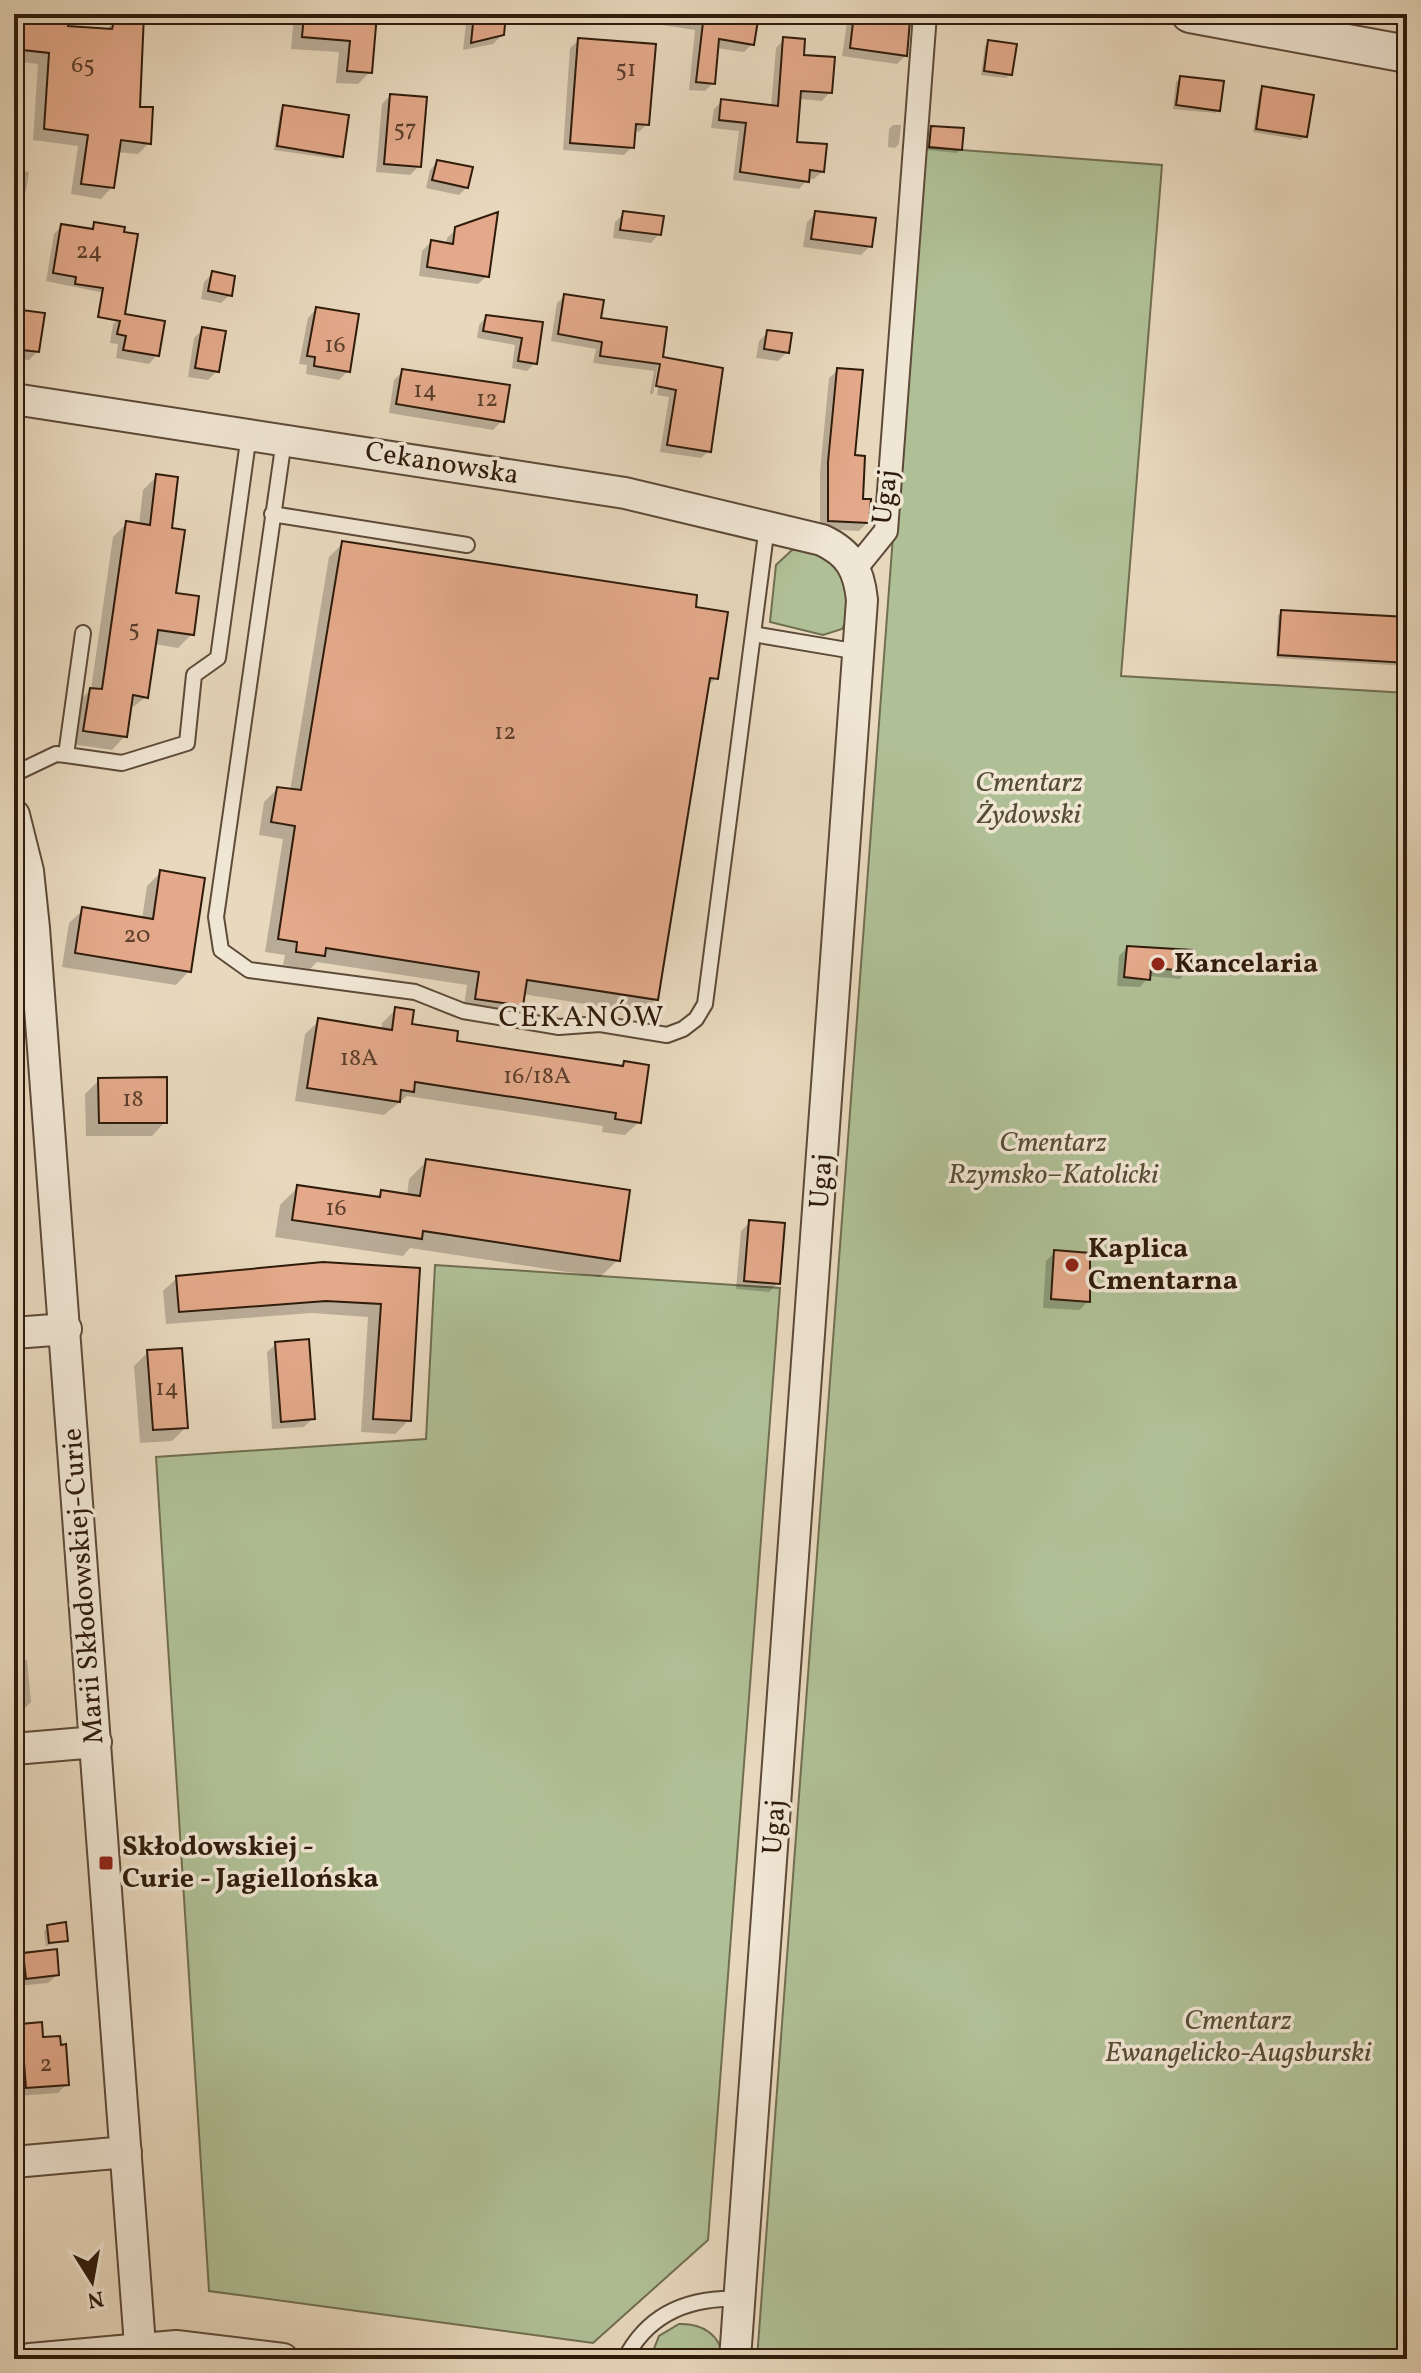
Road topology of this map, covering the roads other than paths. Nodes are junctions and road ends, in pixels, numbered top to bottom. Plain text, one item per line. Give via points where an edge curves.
1 (925, 14) edge
2 (1190, 14) edge
3 (1407, 54) edge
4 (14, 399) edge
5 (249, 434) junction
6 (284, 439) junction
7 (272, 514) junction
8 (768, 525) junction
9 (467, 545) dead end
10 (856, 568) junction
11 (83, 633) dead end
12 (753, 634) junction
13 (859, 652) junction
14 (66, 755) junction
15 (14, 774) edge
16 (14, 815) edge
17 (66, 1329) junction
18 (14, 1333) edge
19 (96, 1742) junction
20 (14, 1749) edge
21 (126, 2152) junction
22 (14, 2162) edge
23 (740, 2299) junction
24 (141, 2354) edge
25 (30, 2359) edge
26 (283, 2359) edge
27 (625, 2359) edge
28 (735, 2359) edge

1 - 10 street, Ugaj via 886,531
2 - 3 street
4 - 5 street, Cekanowska
5 - 6 street, Cekanowska
5 - 14 lane via 218,658 194,675 187,743 122,763
6 - 7 lane
6 - 8 street, Cekanowska via 625,493
7 - 9 lane
7 - 12 lane via 216,917 221,950 249,970 415,992 463,1011 559,1027 600,1024 655,1035 683,1029 705,1004
8 - 10 street, Cekanowska via 822,540
8 - 12 lane
10 - 13 street, Ugaj via 862,600
11 - 14 lane
12 - 13 lane
13 - 23 street, Ugaj
14 - 15 lane via 56,754
16 - 17 street, Marii Skłodowskiej-Curie via 28,871 34,928
17 - 18 street
17 - 19 street, Marii Skłodowskiej-Curie
19 - 20 street
19 - 21 street, Marii Skłodowskiej-Curie
21 - 22 street
21 - 24 street, Marii Skłodowskiej-Curie
23 - 27 lane via 706,2297 684,2304 637,2339
23 - 28 street, Ugaj
24 - 25 street
24 - 26 street via 176,2346

